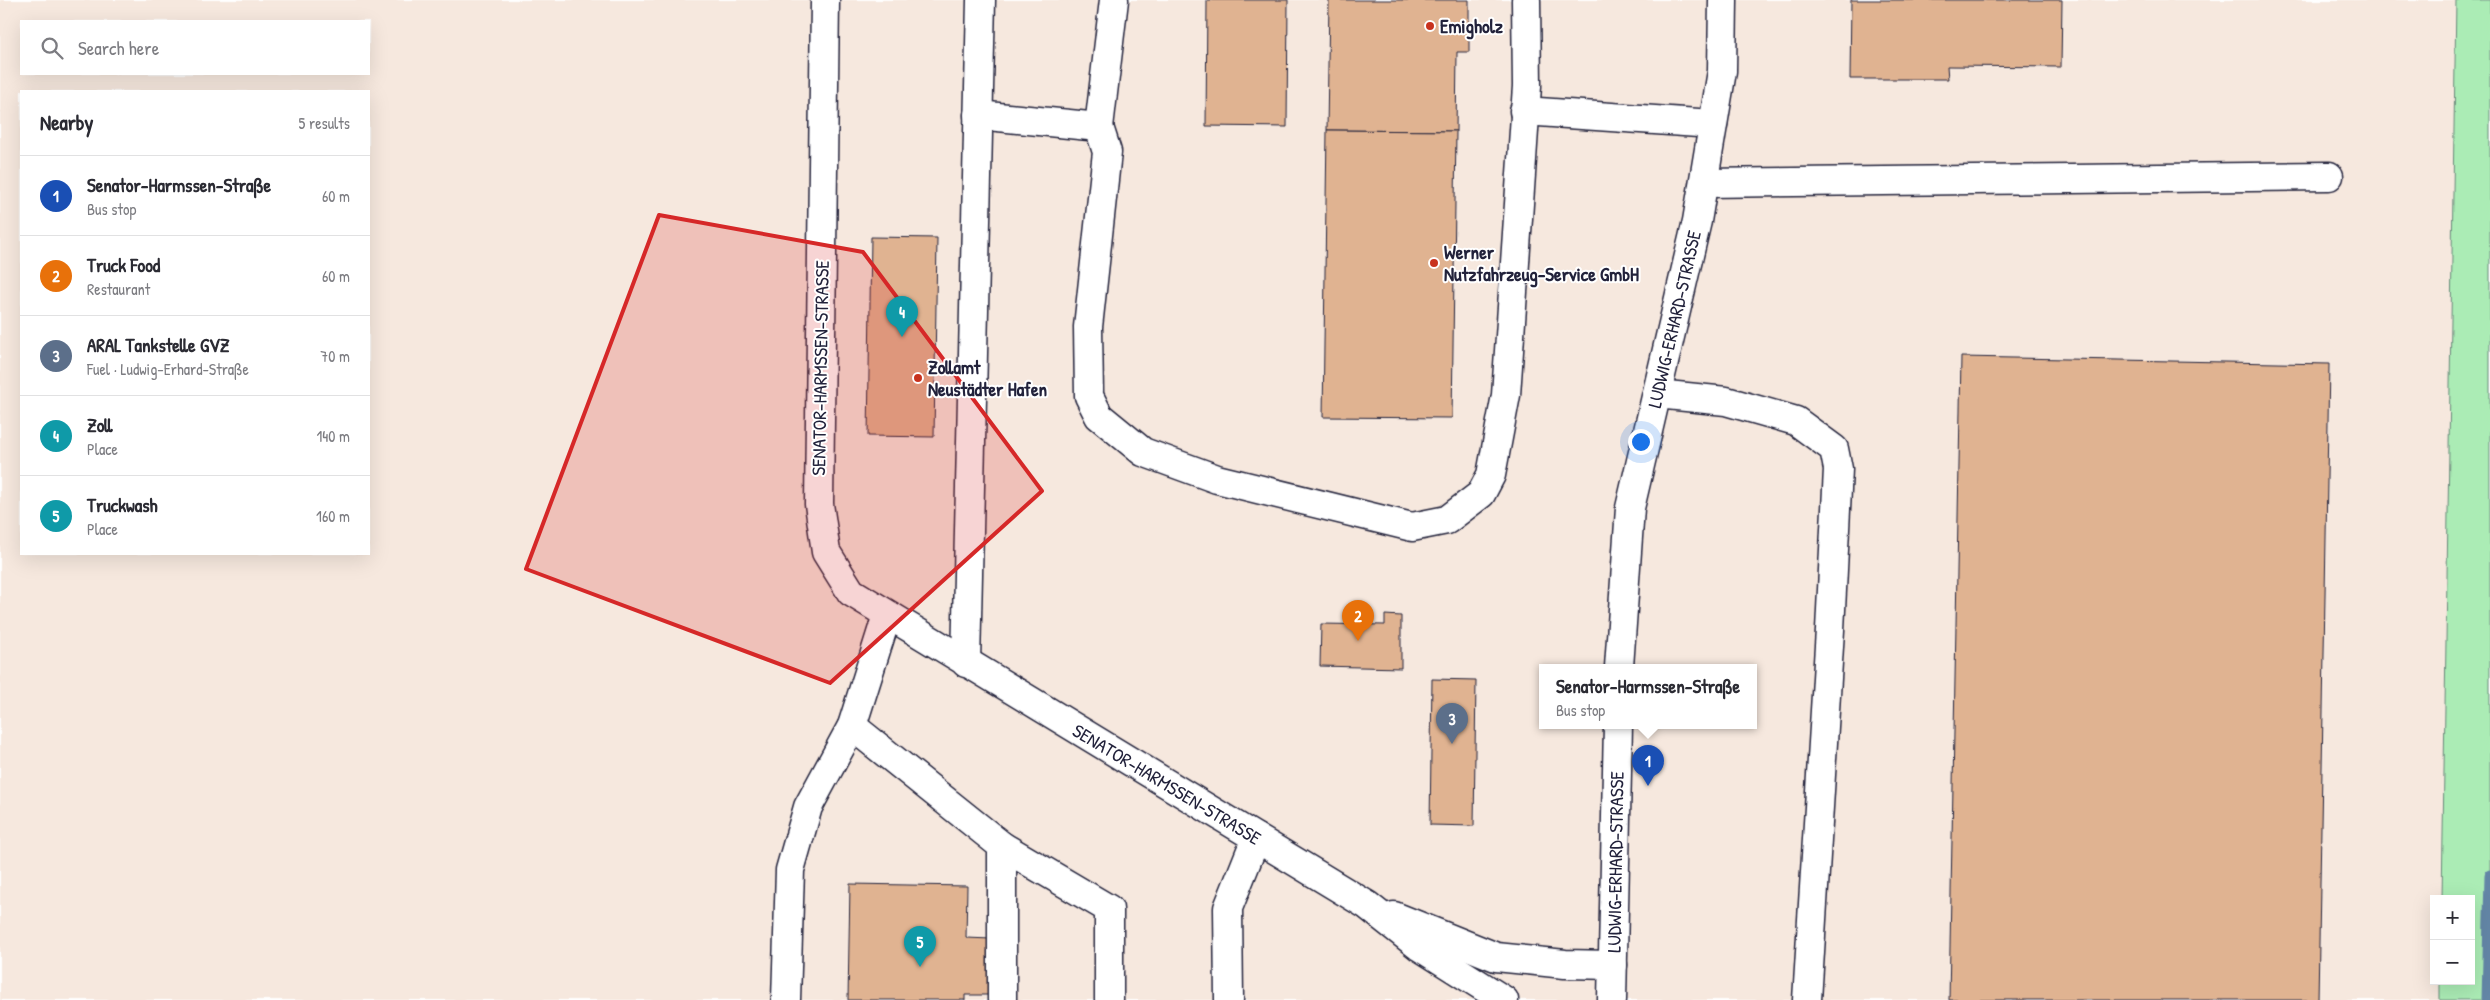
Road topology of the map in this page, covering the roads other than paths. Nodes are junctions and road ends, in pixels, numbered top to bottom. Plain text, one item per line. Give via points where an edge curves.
1 (825, 0) edge
2 (981, 0) edge
3 (1114, 0) edge
4 (1526, 0) edge
5 (1723, 0) edge
6 (1524, 111) junction
7 (978, 115) junction
8 (1713, 124) junction
9 (1099, 128) junction
10 (2329, 176) dead end
11 (1704, 183) junction
12 (1657, 394) junction
13 (887, 615) junction
14 (966, 663) junction
15 (1619, 664) edge
16 (852, 726) junction
17 (1618, 729) edge
18 (1256, 838) junction
19 (1002, 846) junction
20 (1368, 905) junction
21 (1613, 966) junction
22 (786, 1000) edge
23 (1002, 1000) edge
24 (1109, 1000) edge
25 (1229, 1000) edge
26 (1504, 1000) edge
27 (1612, 1000) edge
28 (1807, 1000) edge

1 - 13 street, SENATOR-HARMSSEN-STRASSE via 819,504 826,552 851,592
2 - 7 street
3 - 9 street
4 - 6 street
5 - 8 street, LUDWIG-ERHARD-STRASSE via 1722,71
6 - 8 street
6 - 9 street via 1506,395 1492,475 1481,494 1447,520 1412,527 1218,479 1143,452 1099,416 1089,396 1088,327 1107,152
7 - 9 street
7 - 14 street
8 - 11 street, LUDWIG-ERHARD-STRASSE
10 - 11 street
11 - 12 street, LUDWIG-ERHARD-STRASSE
12 - 15 street, LUDWIG-ERHARD-STRASSE via 1630,508
12 - 28 street via 1726,401 1796,421 1834,449 1838,469
13 - 14 street, SENATOR-HARMSSEN-STRASSE
13 - 16 street
14 - 18 street, SENATOR-HARMSSEN-STRASSE
16 - 19 street
16 - 22 street via 808,807 790,870
17 - 21 street, LUDWIG-ERHARD-STRASSE
18 - 20 street, SENATOR-HARMSSEN-STRASSE
18 - 25 street via 1228,908
19 - 23 street
19 - 24 street via 1109,909
20 - 21 street, SENATOR-HARMSSEN-STRASSE via 1496,958
20 - 26 street, SENATOR-HARMSSEN-STRASSE via 1420,947
21 - 27 street, LUDWIG-ERHARD-STRASSE

